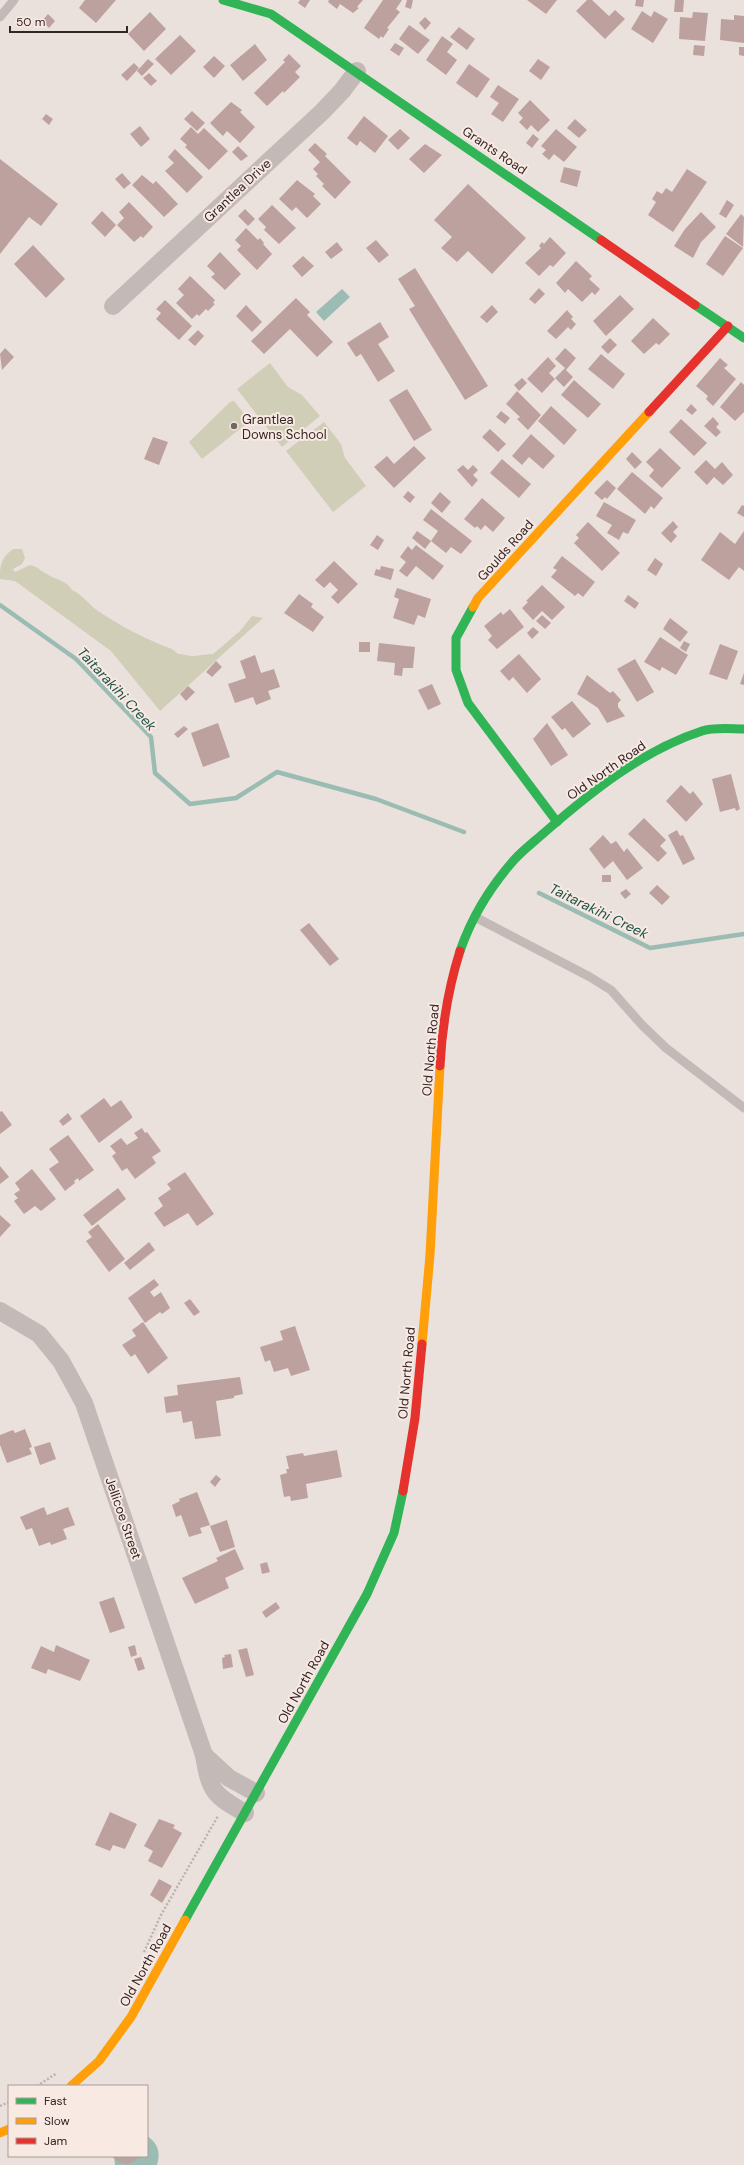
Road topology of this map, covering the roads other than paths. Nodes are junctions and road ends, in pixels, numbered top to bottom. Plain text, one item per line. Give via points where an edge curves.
1 (14, 0) edge
2 (228, 0) edge
3 (0, 17) edge
4 (357, 71) junction
5 (113, 306) dead end
6 (728, 326) junction
7 (744, 338) edge
8 (744, 729) edge
9 (557, 822) junction
10 (474, 917) junction
11 (744, 1108) edge
12 (0, 1311) edge
13 (204, 1755) junction
14 (256, 1793) junction
15 (245, 1813) junction
16 (72, 2085) edge

1 - 3 lane
2 - 4 street, Grants Road via 271,14
4 - 5 street, Grantlea Drive via 322,112
4 - 6 street, Grants Road
6 - 7 street, Grants Road
6 - 9 street, Goulds Road via 478,598 456,638 456,670 468,703
8 - 9 street, Old North Road via 703,730 647,755 606,783
9 - 10 street, Old North Road via 514,860 496,882
10 - 11 lane via 611,990 666,1048
10 - 14 street, Old North Road via 454,968 442,1028 429,1263 415,1418 405,1488 394,1533 376,1575
12 - 13 street, Jellicoe Street via 39,1334 61,1361 84,1403
13 - 14 street, Jellicoe Street via 229,1778
13 - 15 street, Jellicoe Street via 208,1781 214,1792 224,1802
14 - 15 street, Old North Road
15 - 16 street, Old North Road via 131,2017 99,2061

